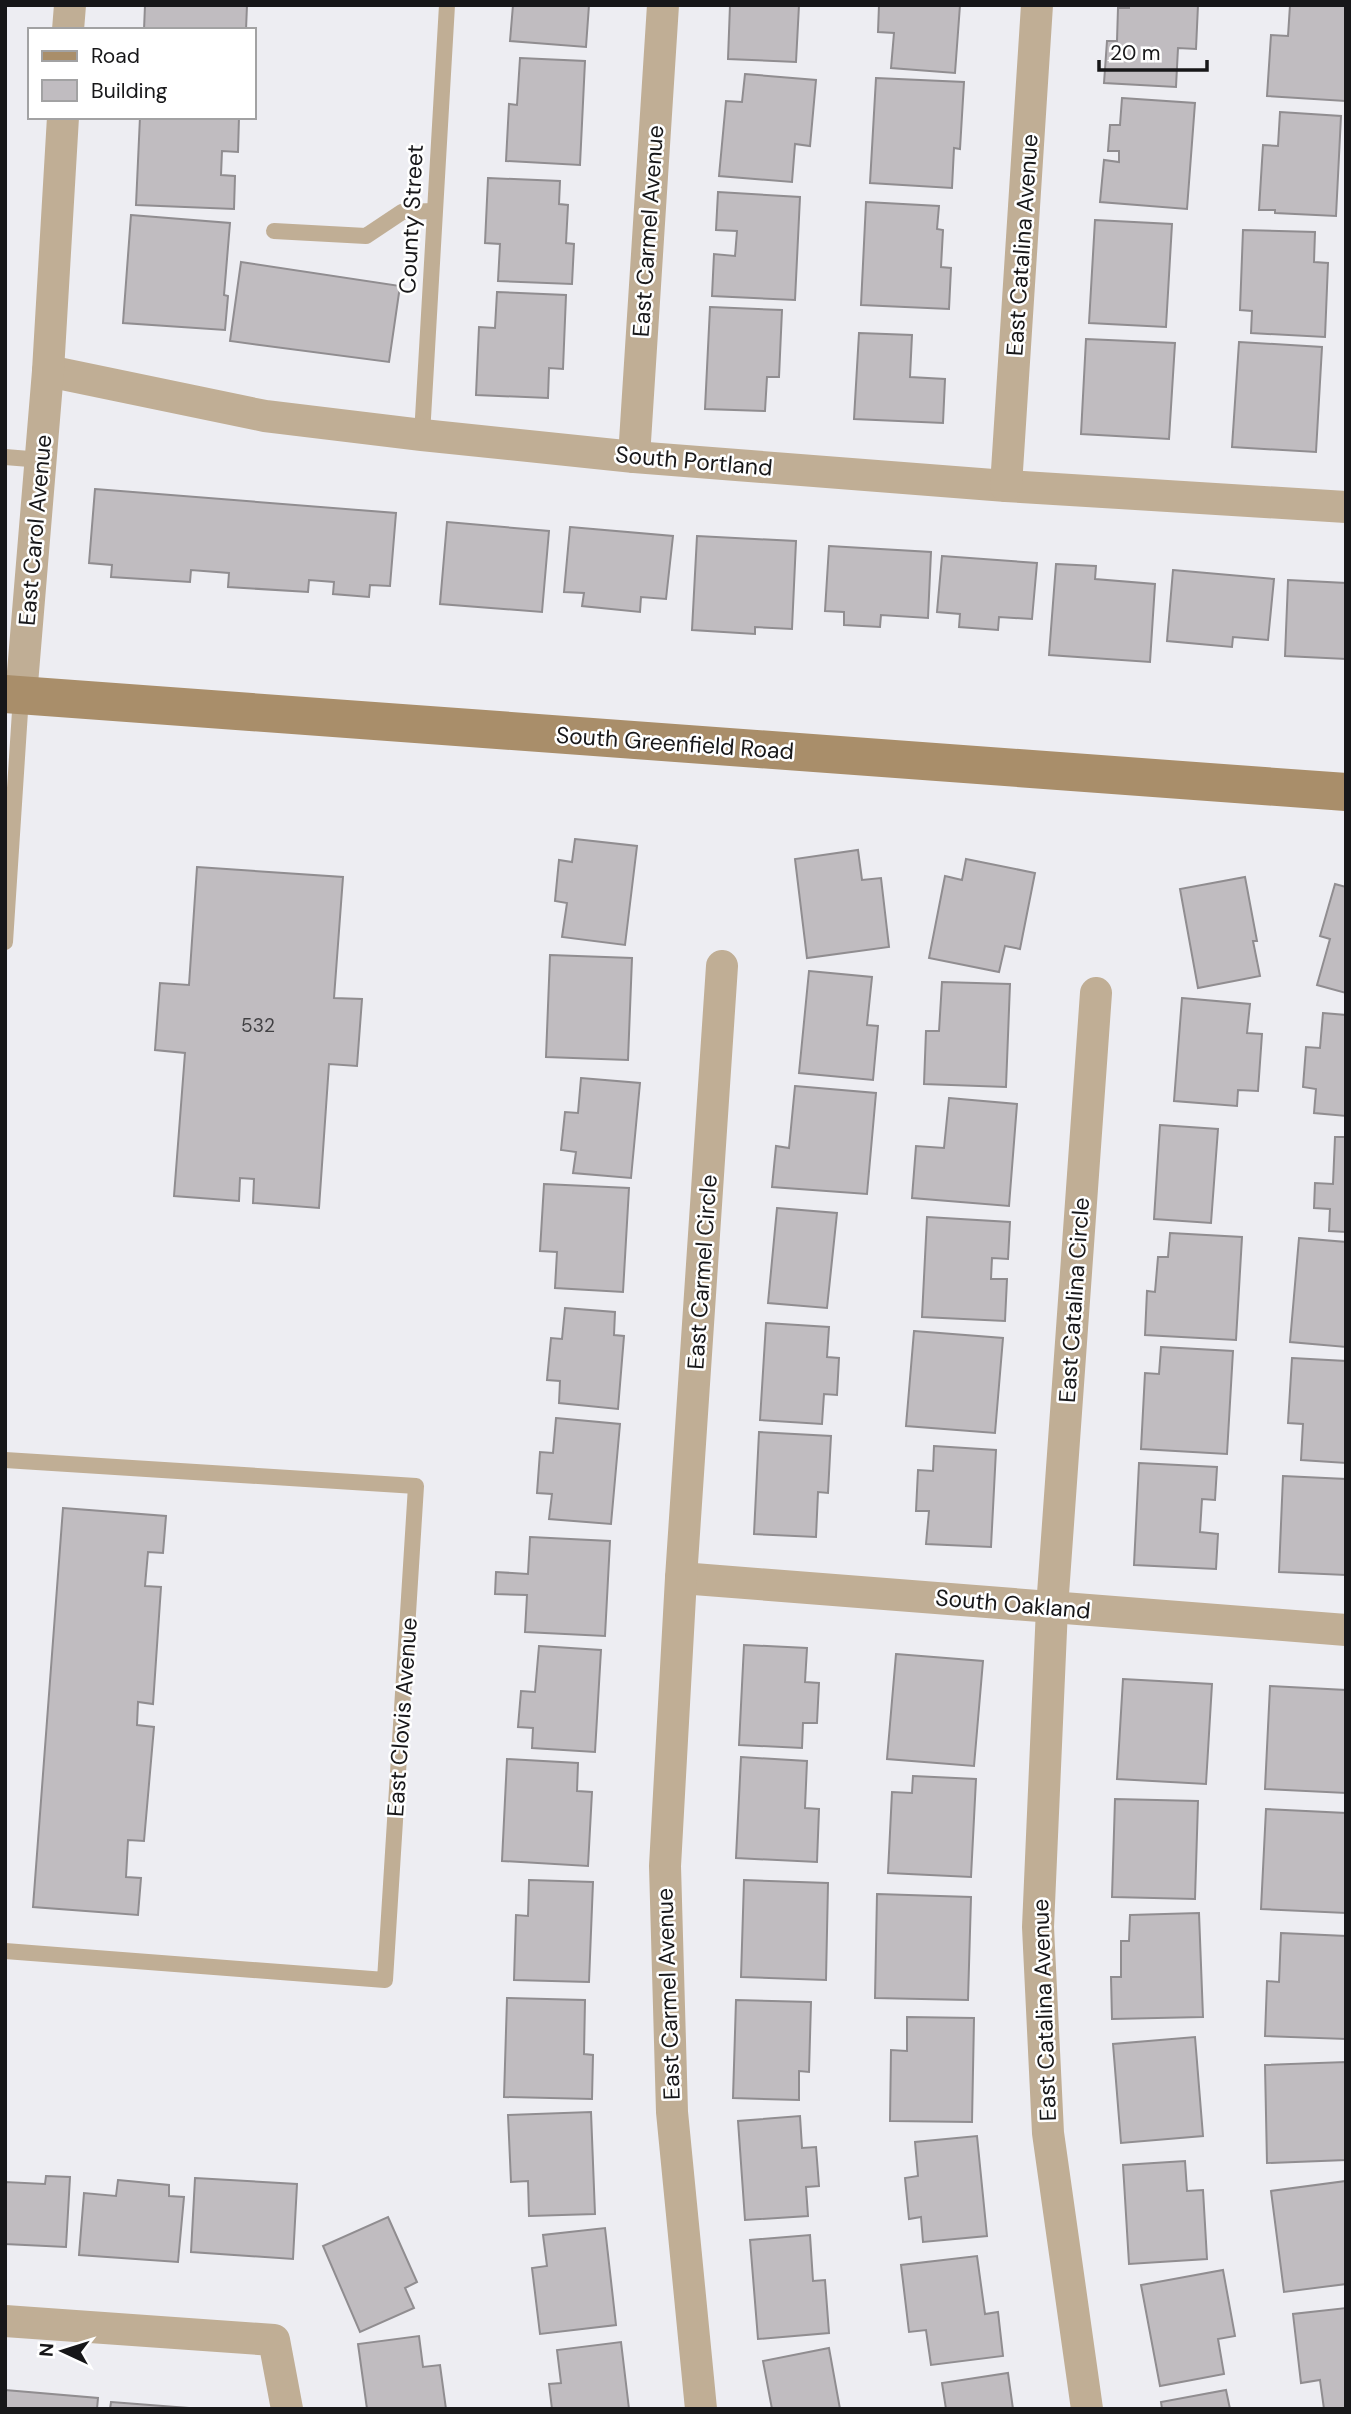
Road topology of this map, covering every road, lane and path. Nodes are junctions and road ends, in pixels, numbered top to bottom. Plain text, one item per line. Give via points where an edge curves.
1 (70, 5) edge
2 (447, 5) edge
3 (663, 5) edge
4 (1037, 5) edge
5 (68, 28) edge
6 (63, 119) edge
7 (434, 211) junction
8 (274, 231) dead end
9 (48, 371) junction
10 (422, 435) junction
11 (5, 457) edge
12 (634, 457) junction
13 (41, 460) junction
14 (1006, 486) junction
15 (1346, 507) edge
16 (13, 695) edge
17 (1346, 792) edge
18 (5, 942) edge
19 (722, 966) dead end
20 (1096, 993) dead end
21 (5, 1460) edge
22 (681, 1578) junction
23 (1052, 1608) junction
24 (1346, 1630) edge
25 (5, 1951) edge
26 (5, 2321) edge
27 (287, 2409) edge
28 (701, 2409) edge
29 (1087, 2409) edge

1 - 5 street
2 - 7 lane, County Street
3 - 12 street, East Carmel Avenue
4 - 14 street, East Catalina Avenue
6 - 9 street, East Carol Avenue
7 - 8 lane via 402,212 366,236
7 - 10 lane, County Street
9 - 10 street, South Portland via 265,416
9 - 13 street, East Carol Avenue
10 - 12 street, South Portland
11 - 13 lane
12 - 14 street, South Portland
13 - 16 street, East Carol Avenue
14 - 15 street, South Portland
16 - 17 main road, South Greenfield Road
16 - 18 lane, East Carol Avenue
19 - 22 street, East Carmel Circle
20 - 23 street, East Catalina Circle
21 - 25 lane, East Clovis Avenue via 416,1486 385,1980
22 - 23 street, South Oakland
22 - 28 street, East Carmel Avenue via 665,1866 672,2112
23 - 24 street, South Oakland
23 - 29 street, East Catalina Avenue via 1038,1927 1048,2133
26 - 27 street via 274,2340

